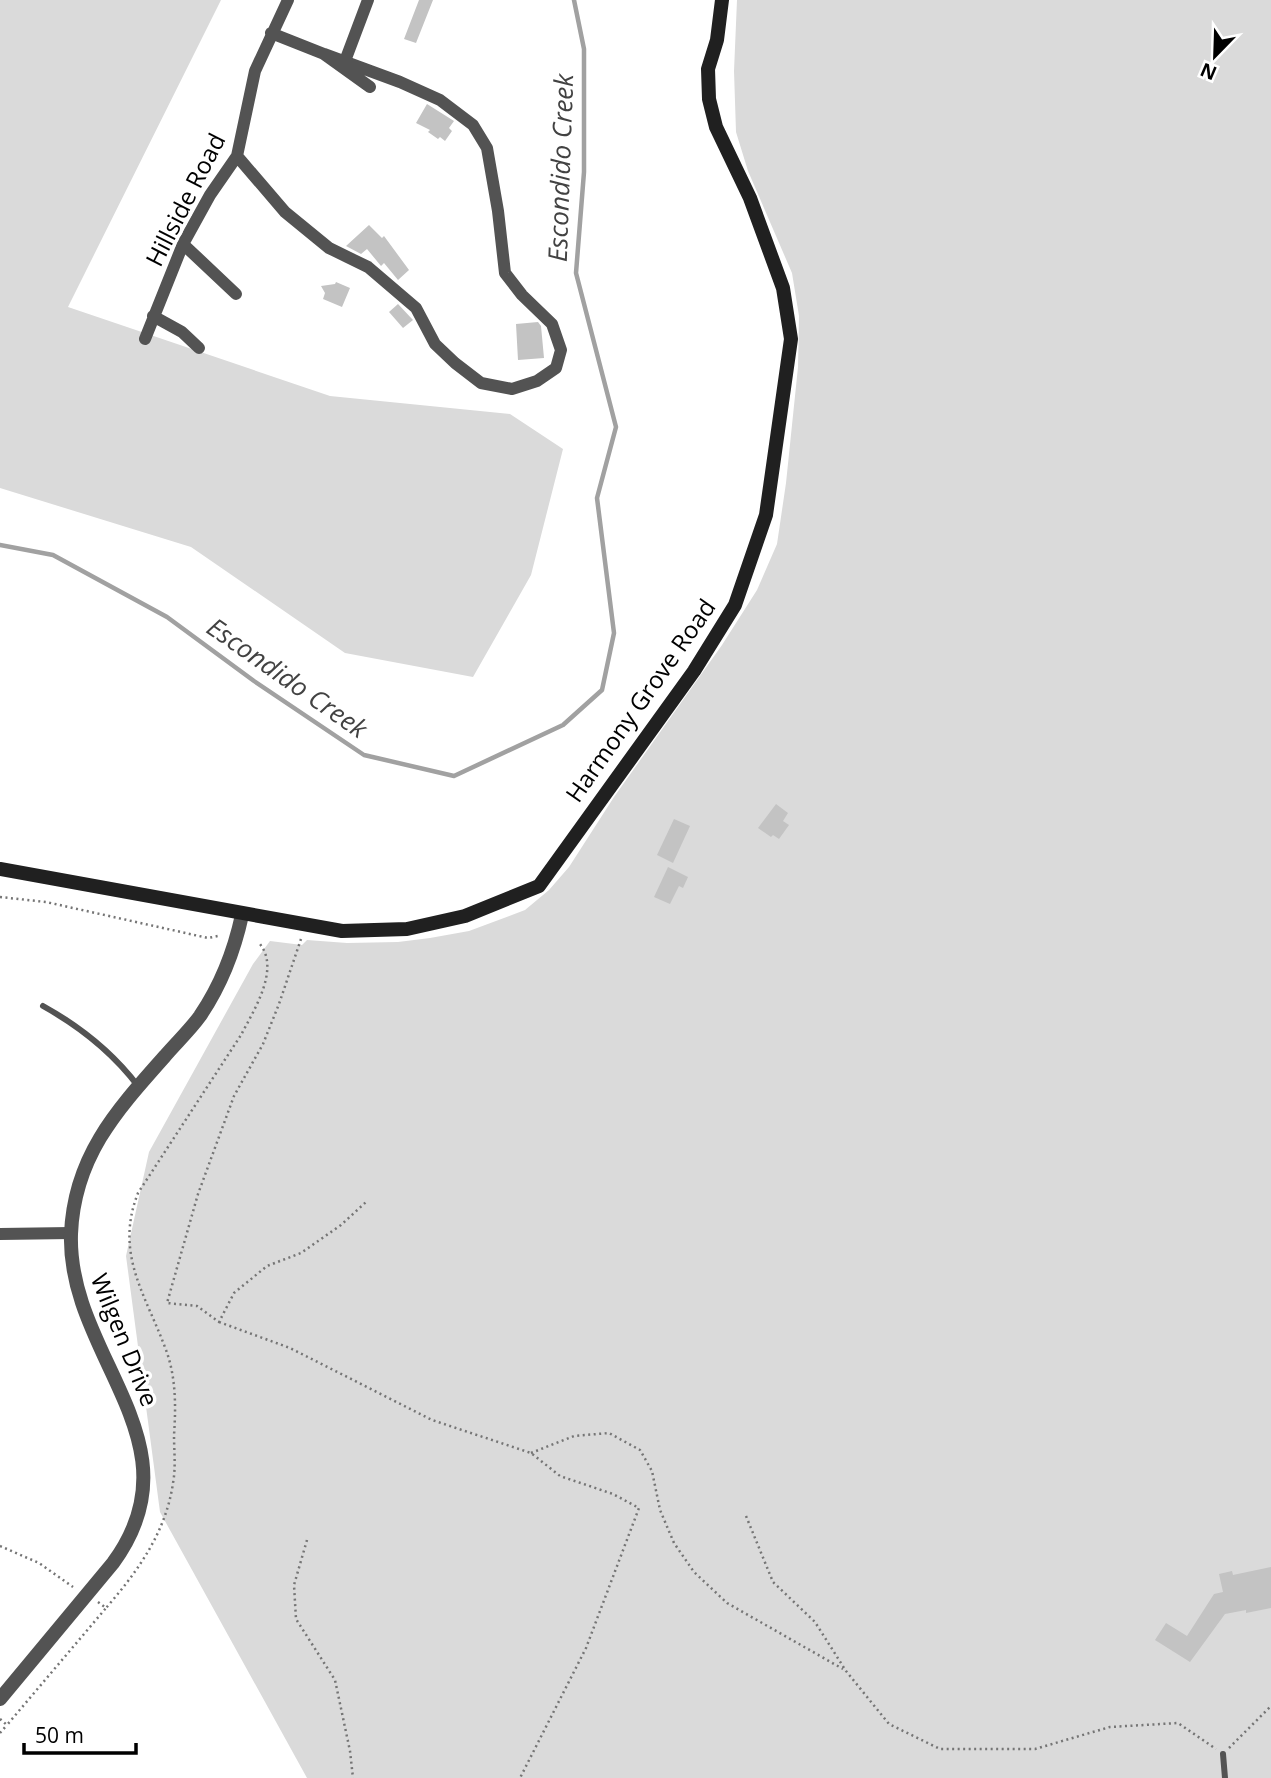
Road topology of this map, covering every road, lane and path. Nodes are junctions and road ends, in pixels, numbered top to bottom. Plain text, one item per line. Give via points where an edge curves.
1 (288, 0) edge
2 (368, 0) edge
3 (722, 0) edge
4 (271, 33) junction
5 (324, 54) junction
6 (345, 61) junction
7 (370, 87) dead end
8 (237, 156) junction
9 (183, 244) junction
10 (236, 294) dead end
11 (153, 316) junction
12 (145, 339) dead end
13 (199, 348) dead end
14 (0, 869) edge
15 (0, 897) edge
16 (242, 915) junction
17 (305, 925) junction
18 (218, 936) dead end
19 (259, 943) dead end
20 (43, 1006) dead end
21 (138, 1086) junction
22 (366, 1202) dead end
23 (71, 1233) junction
24 (0, 1234) edge
25 (219, 1322) junction
26 (531, 1453) junction
27 (746, 1516) dead end
28 (307, 1540) dead end
29 (0, 1546) edge
30 (76, 1589) dead end
31 (97, 1601) dead end
32 (106, 1608) junction
33 (846, 1671) junction
34 (0, 1699) edge
35 (1271, 1706) edge
36 (0, 1719) edge
37 (7, 1725) junction
38 (0, 1733) edge
39 (1223, 1754) junction
40 (353, 1778) edge
41 (520, 1778) edge
42 (1225, 1778) edge

1 - 4 street, Hillside Road
2 - 6 street
3 - 17 main road, Harmony Grove Road via 708,69 709,99 716,127 750,198 783,288 792,339 766,515 735,605 694,671 539,886 466,916 407,929 342,931
4 - 5 street
4 - 8 street, Hillside Road via 255,71
5 - 6 street
5 - 7 street
6 - 8 street via 440,100 473,125 487,148 505,273 552,324 561,350 556,368 537,381 512,389 481,383 435,344 416,308 368,267 329,248 285,212
8 - 9 street, Hillside Road
9 - 10 street
9 - 11 street, Hillside Road
11 - 12 street, Hillside Road
11 - 13 street
14 - 16 main road, Harmony Grove Road
15 - 18 path via 46,902 208,938
16 - 17 main road, Harmony Grove Road
16 - 21 street, Wilgen Drive via 223,978 199,1018
17 - 25 path via 279,1004 234,1096 198,1194 167,1303 197,1306
19 - 32 path via 268,962 251,1015 132,1209 132,1266 172,1375 174,1473 151,1549
20 - 21 lane via 118,1061
21 - 23 street, Wilgen Drive via 87,1160
22 - 25 path via 341,1226 301,1252 267,1266 234,1293
23 - 24 street
23 - 34 street, Wilgen Drive via 77,1293 140,1439 143,1492 125,1547
25 - 26 path via 290,1348 432,1420
26 - 33 path via 574,1436 609,1433 640,1450 652,1471 660,1510 674,1543 694,1572 727,1603
26 - 41 path via 559,1475 639,1508 586,1648
27 - 33 path via 773,1582 815,1622
28 - 40 path via 294,1586 296,1619 335,1680
29 - 30 path via 39,1563
31 - 32 path
32 - 37 path
33 - 39 path via 889,1724 940,1749 1035,1749 1110,1727 1178,1723
35 - 39 path
36 - 37 path
37 - 38 path
39 - 42 lane

